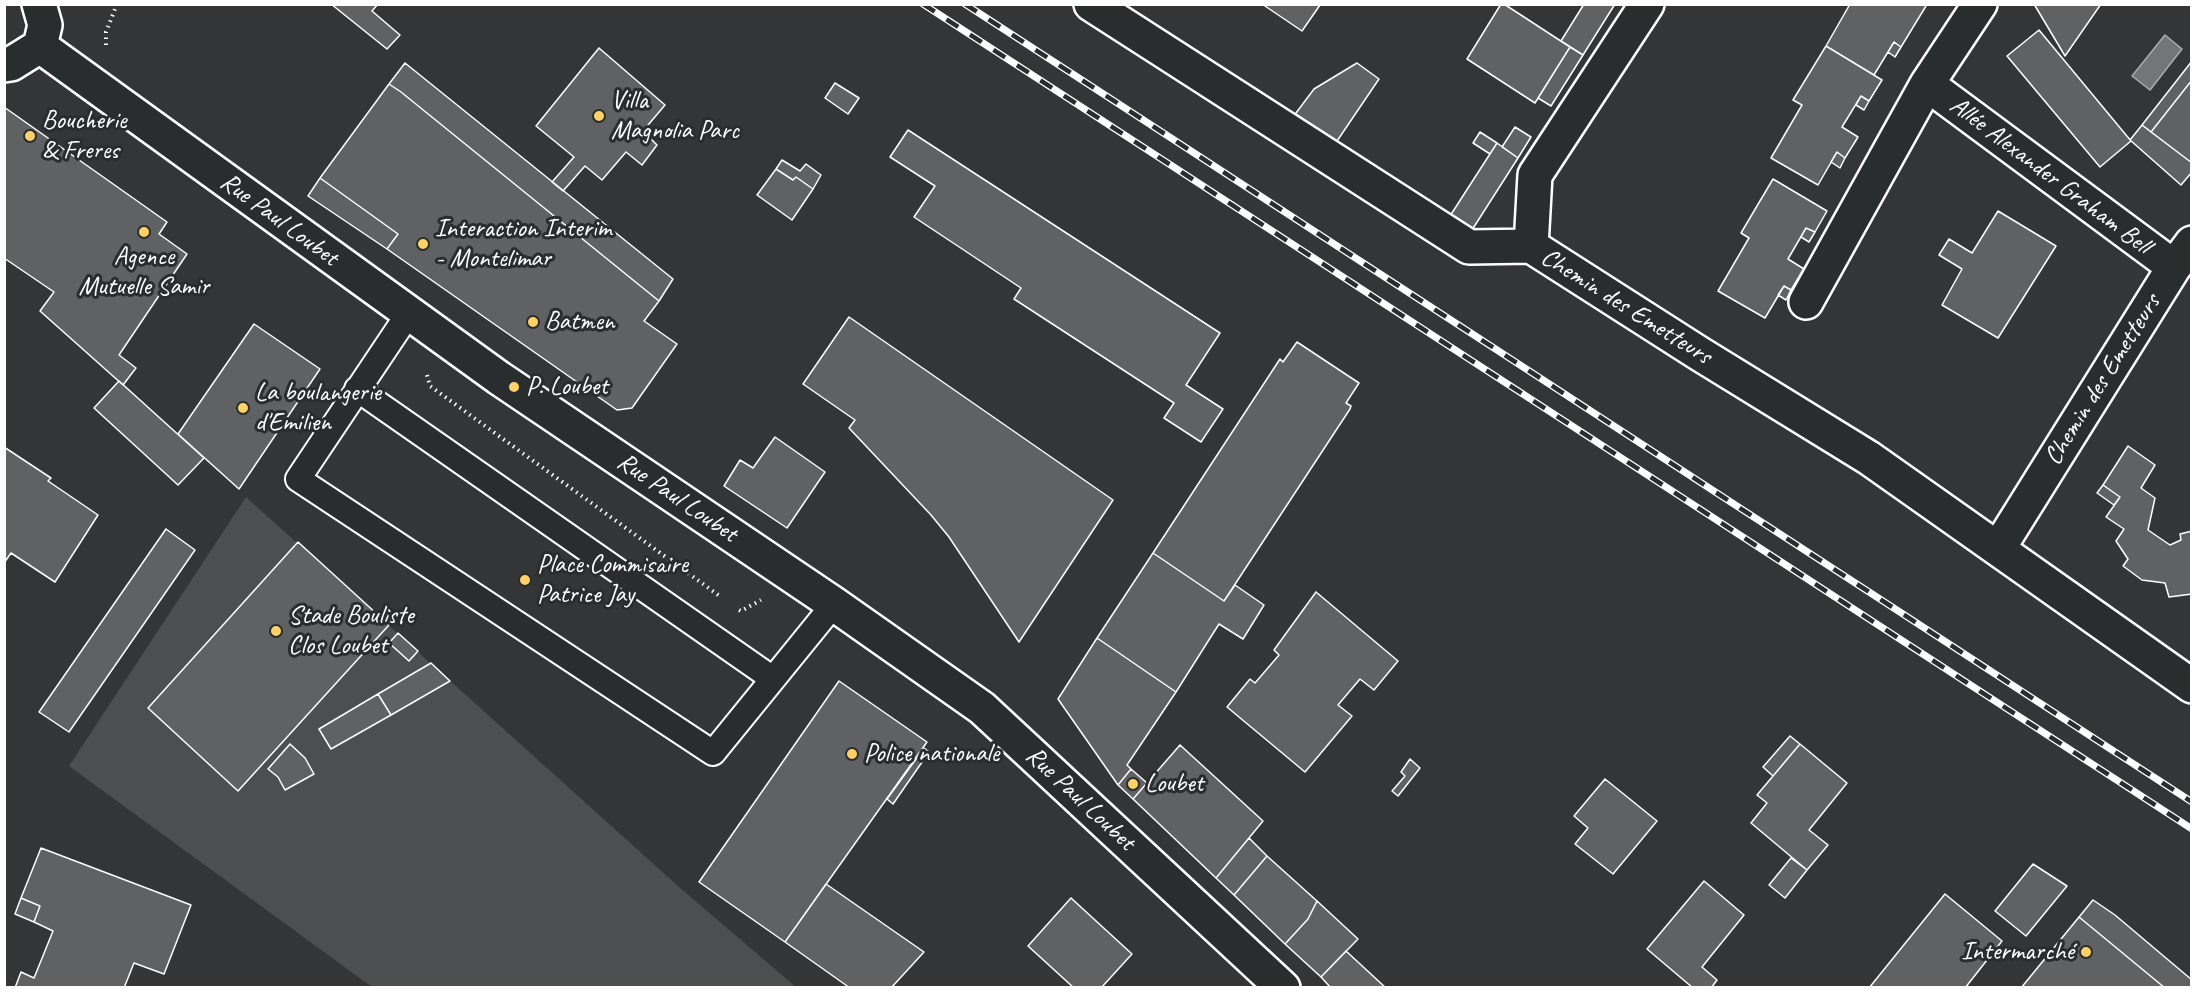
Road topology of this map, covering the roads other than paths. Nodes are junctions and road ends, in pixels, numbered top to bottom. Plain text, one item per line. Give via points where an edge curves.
1 (39, 4) edge
2 (1091, 4) edge
3 (1647, 4) edge
4 (1980, 4) edge
5 (40, 46) junction
6 (4, 65) edge
7 (1927, 84) junction
8 (1531, 246) junction
9 (2183, 255) edge
10 (1806, 302) dead end
11 (409, 314) junction
12 (357, 389) junction
13 (1998, 549) junction
14 (834, 604) junction
15 (772, 679) junction
16 (2192, 686) edge
17 (1283, 987) edge

1 - 5 street via 45,25
2 - 8 street, Chemin des Emetteurs via 1468,247
3 - 8 street via 1536,175
4 - 7 street, Allée Alexander Graham Bell
5 - 6 street
5 - 11 street, Rue Paul Loubet
7 - 9 street, Allée Alexander Graham Bell
7 - 10 street, Allée Alexander Graham Bell
8 - 13 street, Chemin des Emetteurs via 1869,458
9 - 13 street, Chemin des Emetteurs
11 - 12 lane
11 - 14 street, Rue Paul Loubet
12 - 15 lane
12 - 15 lane via 298,479 713,753
13 - 16 street, Chemin des Emetteurs
14 - 15 lane
14 - 17 street, Rue Paul Loubet via 982,708

